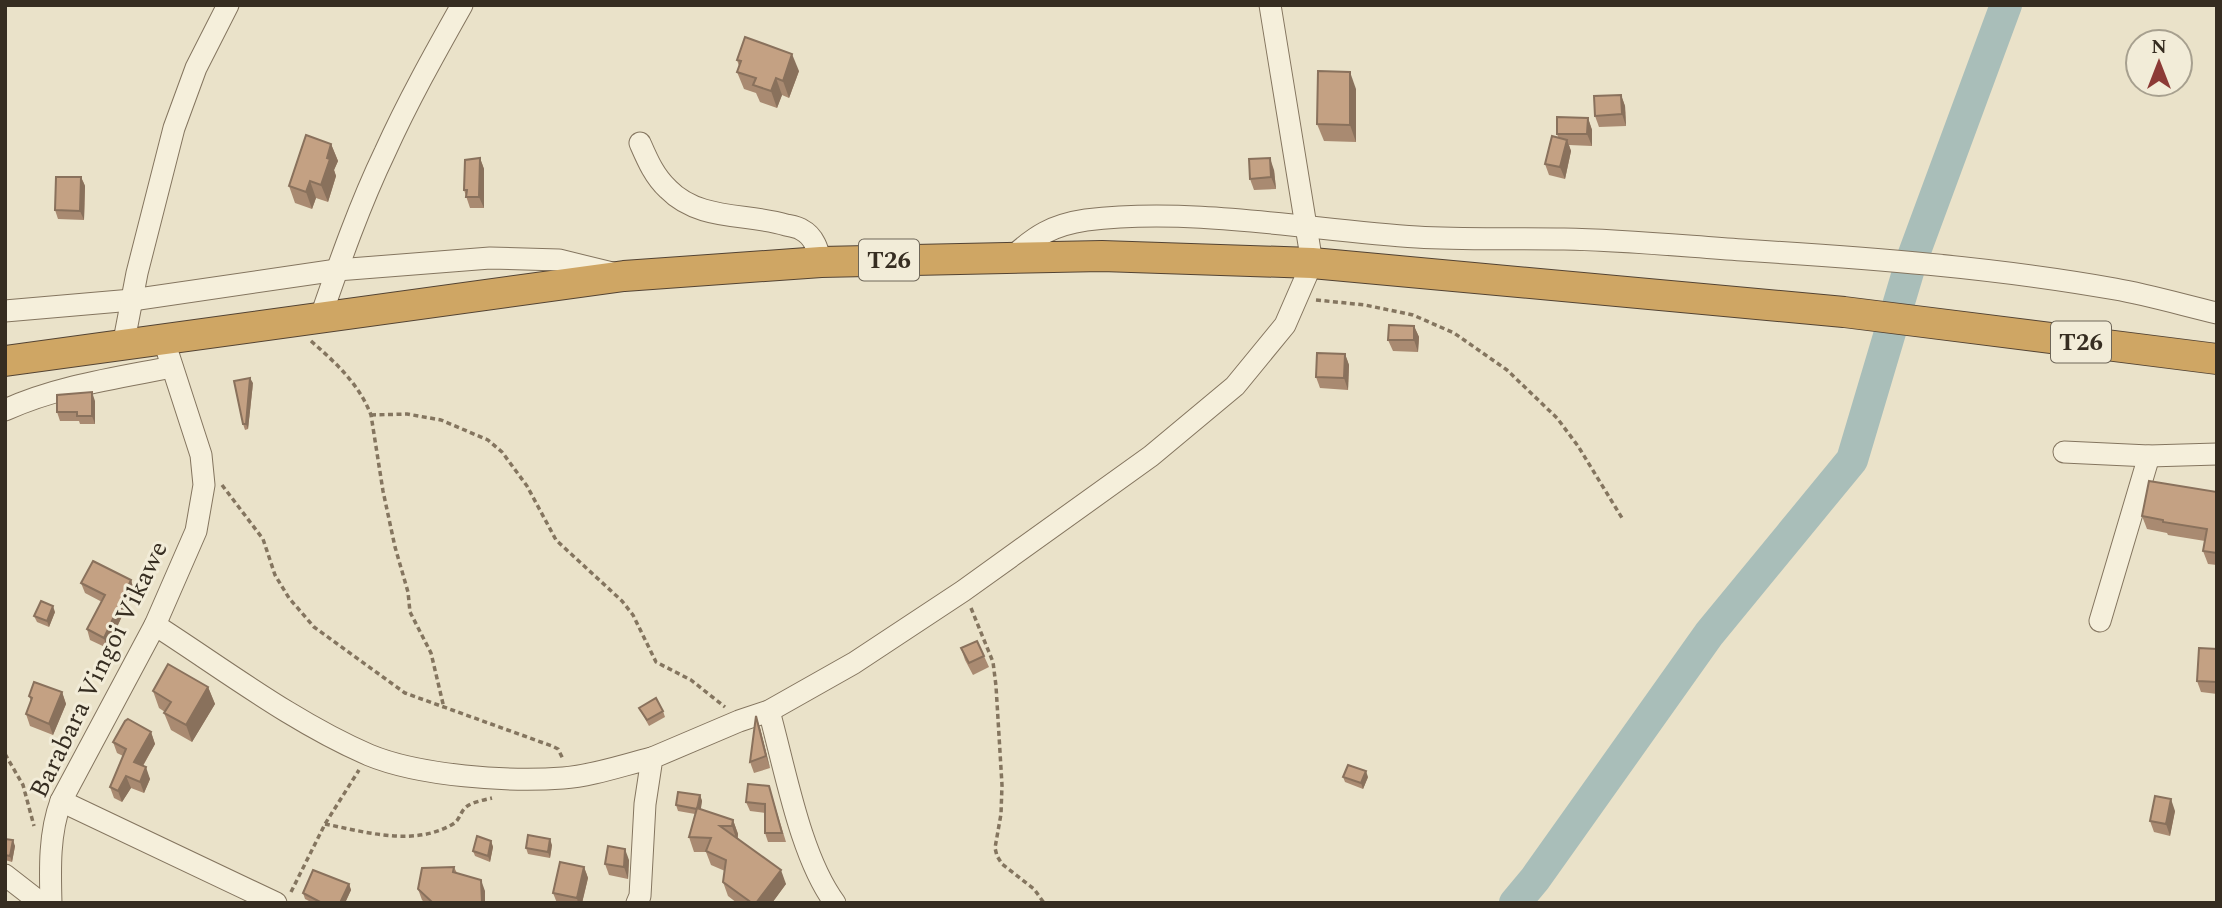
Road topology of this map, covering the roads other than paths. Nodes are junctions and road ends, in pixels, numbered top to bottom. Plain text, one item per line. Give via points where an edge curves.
1 (228, 5) edge
2 (462, 5) edge
3 (1270, 5) edge
4 (640, 142) dead end
5 (1307, 225) junction
6 (1011, 258) junction
7 (821, 262) junction
8 (1312, 263) junction
9 (337, 270) junction
10 (624, 276) junction
11 (132, 300) junction
12 (5, 311) edge
13 (2217, 313) edge
14 (321, 316) junction
15 (123, 346) junction
16 (168, 354) junction
17 (2217, 359) edge
18 (5, 361) edge
19 (5, 410) edge
20 (2064, 452) dead end
21 (2217, 454) edge
22 (2149, 456) junction
23 (2100, 621) dead end
24 (155, 625) junction
25 (769, 710) junction
26 (652, 758) junction
27 (61, 801) junction
28 (5, 875) edge
29 (644, 901) edge
30 (41, 903) edge
31 (51, 903) edge
32 (276, 903) edge
33 (835, 903) edge

1 - 11 street via 196,68 174,128
2 - 9 street via 383,155
3 - 5 street
4 - 7 street via 652,170 677,196 715,213 803,230 816,244
5 - 6 street via 1126,217 1083,221 1051,228
5 - 8 street
5 - 13 street via 1417,237 1566,239 1925,264 2118,290
6 - 7 highway, T26
6 - 8 highway, T26 via 1102,256
7 - 10 highway, T26
8 - 17 highway, T26 via 1844,313
8 - 25 street via 1285,325 1235,386 1151,456 963,591 854,663
9 - 10 street via 490,258 559,260
9 - 11 street
9 - 14 street
10 - 14 highway, T26
11 - 12 street
11 - 15 street
14 - 16 highway, T26
15 - 16 highway, T26
15 - 18 highway, T26
16 - 19 street
16 - 24 street, Barabara Vingoi Vikawe via 201,455 204,485 196,531
20 - 22 street
21 - 22 street
22 - 23 street
24 - 26 street via 303,720 369,755 453,776 518,778 565,778
24 - 27 street, Barabara Vingoi Vikawe
25 - 26 street
25 - 33 street via 806,847
26 - 29 street via 645,804
27 - 31 street, Barabara Vingoi Vikawe via 51,852
27 - 32 street
28 - 30 street

